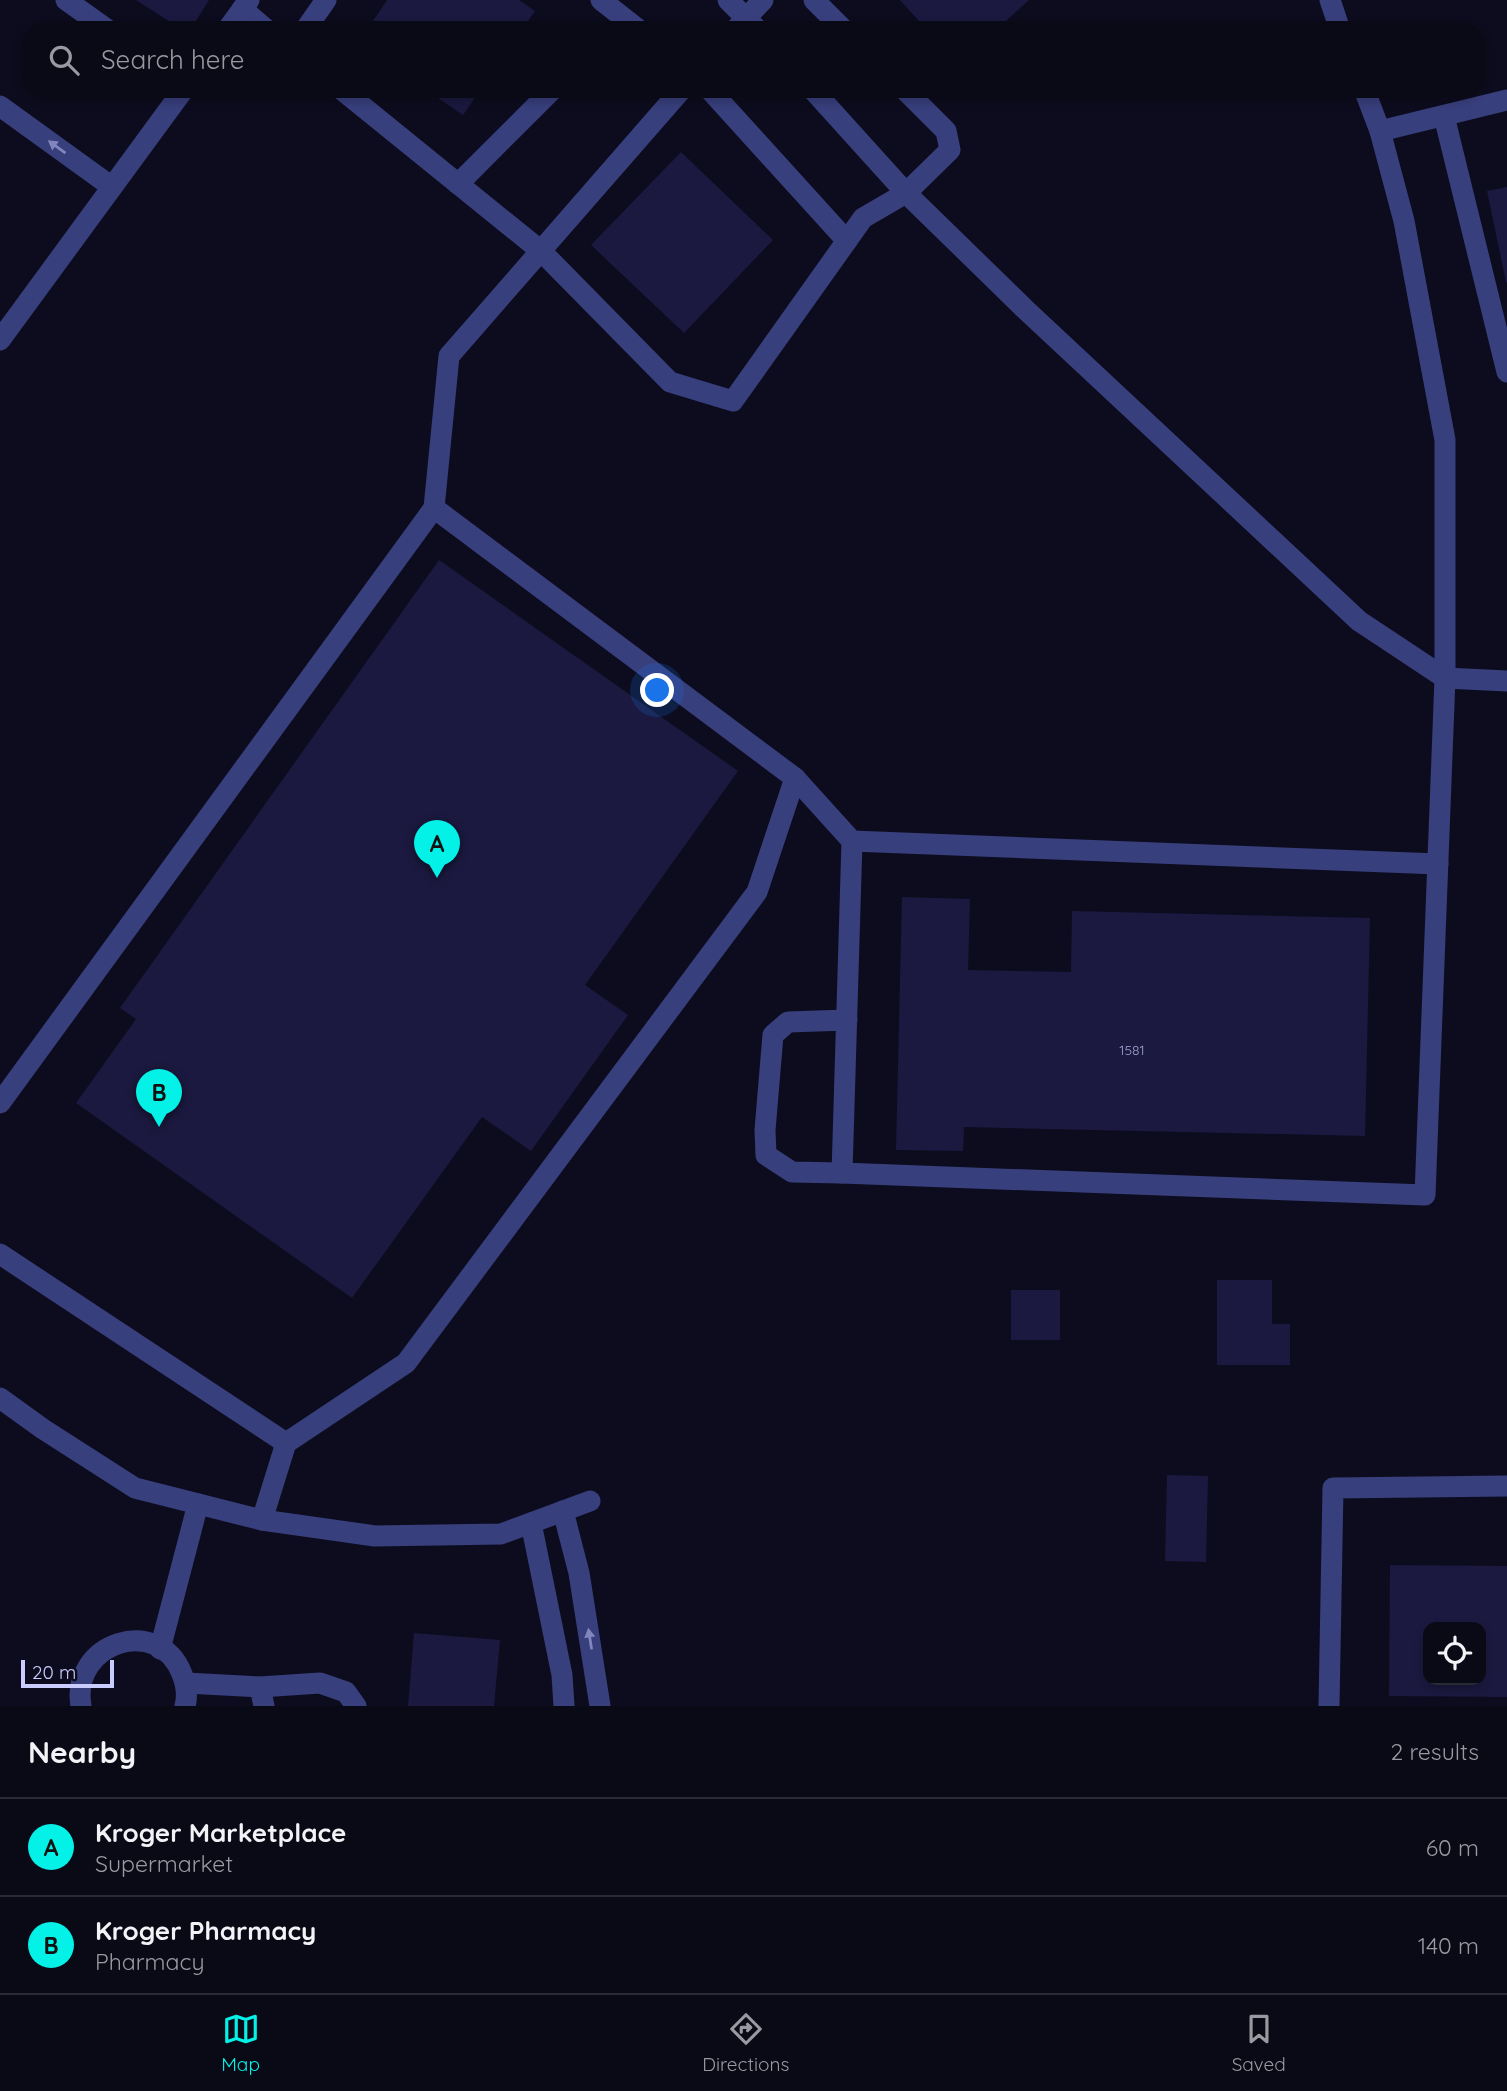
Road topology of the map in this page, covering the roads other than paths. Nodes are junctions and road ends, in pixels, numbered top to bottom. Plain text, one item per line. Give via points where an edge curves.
1 (66, 0) edge
2 (327, 0) edge
3 (601, 0) edge
4 (728, 0) edge
5 (764, 0) edge
6 (814, 0) edge
7 (1330, 0) edge
8 (245, 5) edge
9 (95, 21) edge
10 (233, 21) edge
11 (260, 21) edge
12 (312, 21) edge
13 (620, 21) edge
14 (743, 21) edge
15 (749, 21) edge
16 (835, 21) edge
17 (1337, 21) edge
18 (177, 98) edge
19 (352, 98) edge
20 (544, 98) edge
21 (674, 98) edge
22 (717, 98) edge
23 (820, 98) edge
24 (913, 98) edge
25 (1367, 98) edge
26 (1507, 100) edge
27 (0, 106) edge
28 (1444, 116) junction
29 (1380, 131) junction
30 (458, 184) junction
31 (112, 187) junction
32 (906, 193) junction
33 (846, 241) junction
34 (541, 251) junction
35 (0, 340) edge
36 (1507, 372) edge
37 (434, 508) junction
38 (1445, 678) junction
39 (1507, 681) edge
40 (795, 778) junction
41 (852, 841) junction
42 (1438, 864) junction
43 (846, 1020) junction
44 (0, 1103) edge
45 (842, 1173) junction
46 (0, 1254) edge
47 (0, 1398) edge
48 (286, 1443) junction
49 (1507, 1486) edge
50 (590, 1501) dead end
51 (198, 1504) junction
52 (563, 1511) junction
53 (262, 1520) junction
54 (531, 1523) junction
55 (160, 1649) junction
56 (186, 1683) junction
57 (262, 1697) edge
58 (81, 1706) edge
59 (185, 1706) edge
60 (356, 1706) edge
61 (564, 1706) edge
62 (600, 1706) edge
63 (1329, 1706) edge

1 - 9 street
2 - 12 street
3 - 13 street
4 - 14 street
5 - 15 street
6 - 16 street
7 - 17 street
8 - 10 street
8 - 11 street
18 - 31 street
19 - 30 street
20 - 30 street
21 - 34 street
22 - 33 street
23 - 32 street
24 - 32 street via 946,131 950,150
25 - 29 street
26 - 28 street
31 -> 27 street
28 - 29 street
28 - 36 street
29 - 38 street via 1404,221 1445,440
30 - 34 street
31 - 35 street
32 - 33 street via 863,218
32 - 38 street via 1359,621
33 - 34 street via 733,401 670,382
34 - 37 street via 449,356
37 - 40 street
37 - 44 street
38 - 39 street
38 - 42 street
40 - 41 street
40 - 48 street via 757,891 406,1363
41 - 42 street
41 - 43 street
42 - 45 street via 1425,1195
43 - 45 street
43 - 45 street via 788,1022 773,1035 765,1129 766,1155 792,1172
46 - 48 street
47 - 51 street via 135,1488
48 - 53 street
49 - 63 street via 1333,1488
50 - 52 street
51 - 53 street
51 - 55 street
52 - 54 street
62 -> 52 street via 579,1573
53 - 54 street via 375,1536 501,1534
54 - 61 street via 562,1675
55 - 56 street via 179,1666
55 - 58 street via 132,1641 98,1653 80,1685
56 - 57 street
56 - 59 street
57 - 60 street via 320,1683 346,1692

